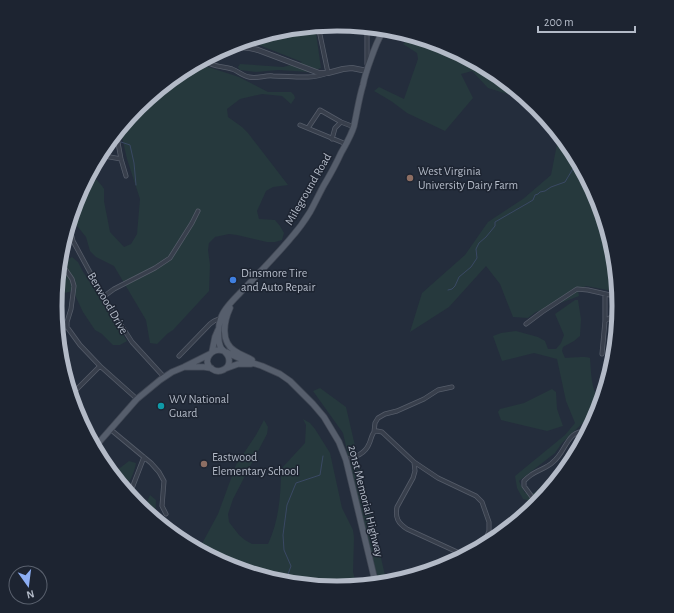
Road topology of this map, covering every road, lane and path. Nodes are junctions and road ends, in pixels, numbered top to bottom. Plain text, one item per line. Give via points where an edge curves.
1 (319, 32) edge
2 (367, 33) edge
3 (381, 34) edge
4 (243, 48) edge
5 (209, 63) edge
6 (367, 71) junction
7 (328, 73) junction
8 (341, 122) junction
9 (300, 125) dead end
10 (354, 127) junction
11 (308, 128) junction
12 (332, 139) junction
13 (117, 140) edge
14 (346, 144) junction
15 (106, 156) edge
16 (121, 159) junction
17 (126, 176) dead end
18 (198, 211) dead end
19 (71, 234) edge
20 (70, 239) edge
21 (73, 241) junction
22 (64, 268) edge
23 (605, 294) junction
24 (612, 296) edge
25 (103, 297) junction
26 (235, 298) junction
27 (612, 316) edge
28 (221, 318) junction
29 (605, 321) junction
30 (526, 324) dead end
31 (67, 326) junction
32 (62, 327) edge
33 (219, 328) junction
34 (225, 352) junction
35 (211, 353) junction
36 (602, 354) dead end
37 (179, 356) dead end
38 (257, 364) junction
39 (100, 366) junction
40 (184, 368) junction
41 (211, 368) junction
42 (226, 368) junction
43 (164, 377) junction
44 (452, 387) dead end
45 (75, 391) edge
46 (138, 400) junction
47 (110, 430) junction
48 (374, 432) junction
49 (582, 432) edge
50 (98, 444) edge
51 (144, 457) junction
52 (346, 460) junction
53 (414, 462) junction
54 (131, 490) edge
55 (534, 499) edge
56 (166, 514) dead end
57 (486, 538) edge
58 (460, 553) edge
59 (375, 580) edge

1 - 7 street
2 - 6 street
3 - 6 main road, Mileground Road
4 - 7 street
5 - 7 street via 255,78 315,77
6 - 7 street via 352,68
6 - 10 main road, Mileground Road
8 - 10 street
8 - 11 street via 320,110
8 - 12 street via 335,128
9 - 11 street
10 - 14 main road, Mileground Road
11 - 12 street
12 - 14 street
13 - 16 street
14 - 26 main road, Mileground Road via 300,228
15 - 16 street
16 - 17 street
18 - 25 street via 170,258
19 - 21 street, Berwood Drive
20 - 21 street
21 - 25 street, Berwood Drive
22 - 31 street via 74,286
23 - 24 street
23 - 29 street
23 - 30 street via 577,290
25 - 43 street, Berwood Drive via 132,342
26 - 28 main road, Mileground Road
26 - 38 main road via 226,316 226,342 234,351
27 - 29 street
28 - 33 main road, Mileground Road
28 - 37 street, Mileground Road via 210,324
29 - 36 street
31 - 32 street
31 - 39 street via 80,345
33 - 34 main road, Mileground Road via 220,345
33 - 35 main road, Mileground Road
34 - 35 main road via 219,350
34 - 38 main road, 201st Memorial Highway
34 - 42 main road via 229,358
35 - 40 main road
35 - 41 main road via 208,362
38 - 42 main road, 201st Memorial Highway via 238,364
38 - 52 main road, 201st Memorial Highway via 290,381 313,404 332,428
39 - 45 street
39 - 46 street
40 - 41 main road
40 - 43 main road
41 - 42 main road via 217,371
43 - 46 main road
44 - 48 street via 438,390 378,418
46 - 47 main road
47 - 50 main road
47 - 51 street
48 - 52 street via 366,450
48 - 53 street via 382,432
49 - 55 street via 569,438 553,462 524,481 524,486
51 - 54 street
51 - 56 street via 160,472 164,481 162,506
52 - 59 main road, 201st Memorial Highway
53 - 57 street via 438,478 476,496 482,502 489,522
53 - 58 street via 413,478 397,507 397,520 407,529

